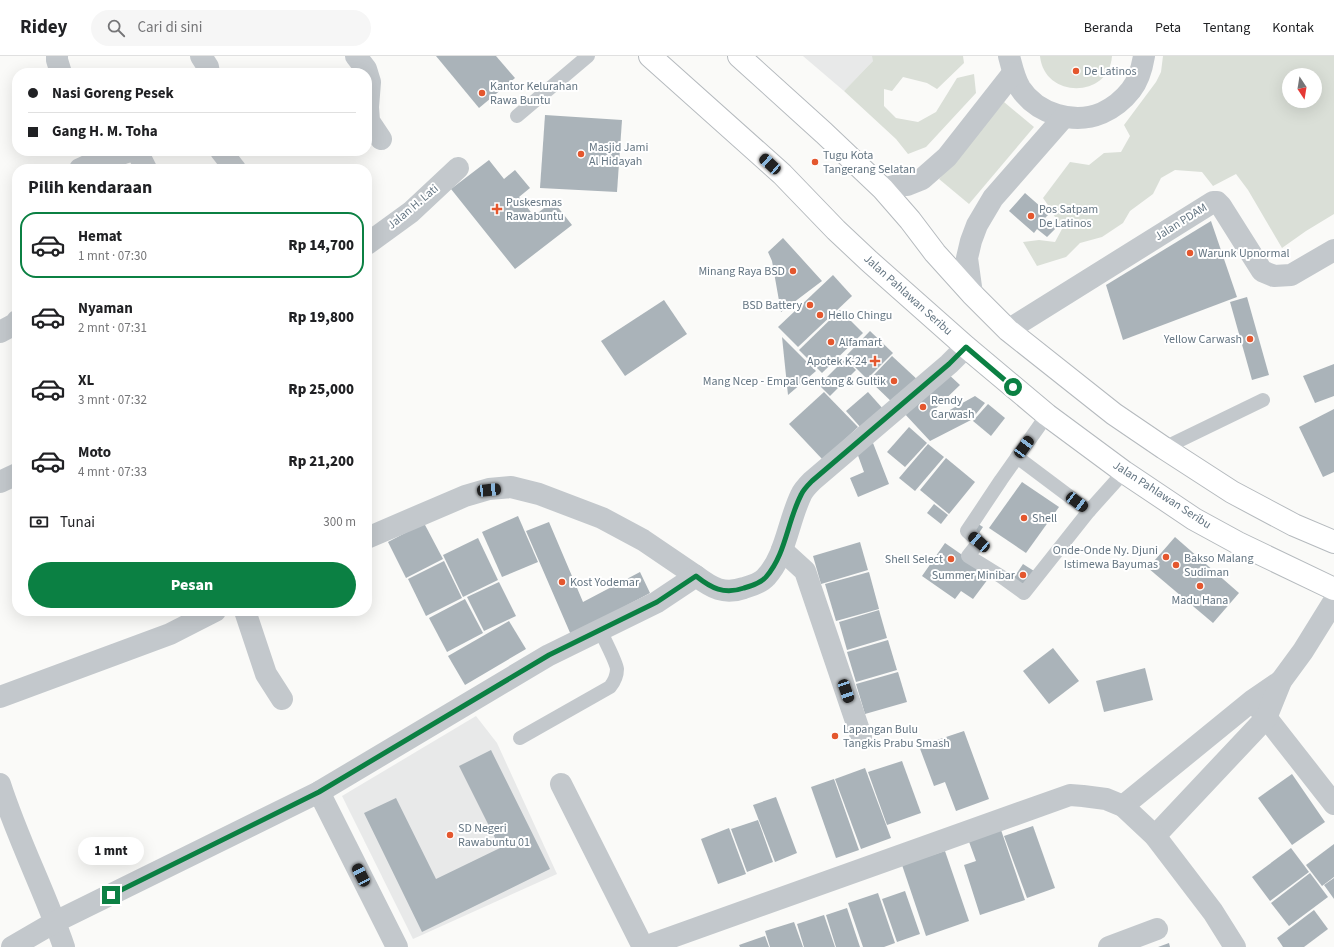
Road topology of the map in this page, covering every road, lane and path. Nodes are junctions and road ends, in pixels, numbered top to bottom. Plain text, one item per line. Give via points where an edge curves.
1 (57, 56) edge
2 (201, 56) edge
3 (356, 56) edge
4 (588, 56) edge
5 (650, 56) edge
6 (739, 56) edge
7 (1144, 56) edge
8 (1011, 64) edge
9 (59, 68) edge
10 (208, 68) edge
11 (365, 68) edge
12 (517, 116) dead end
13 (1064, 117) junction
14 (372, 126) edge
15 (380, 139) dead end
16 (116, 156) edge
17 (225, 156) edge
18 (94, 164) edge
19 (231, 164) edge
20 (458, 168) dead end
21 (883, 190) junction
22 (372, 240) edge
23 (1334, 250) edge
24 (972, 294) junction
25 (12, 325) edge
26 (1008, 330) junction
27 (0, 332) edge
28 (966, 347) junction
29 (1263, 400) dead end
30 (1047, 415) junction
31 (1164, 448) junction
32 (1017, 457) junction
33 (1124, 472) junction
34 (12, 476) edge
35 (0, 482) edge
36 (1089, 510) junction
37 (372, 536) edge
38 (1334, 542) edge
39 (782, 550) junction
40 (696, 576) junction
41 (1334, 589) edge
42 (1334, 601) edge
43 (205, 616) edge
44 (247, 616) edge
45 (600, 630) junction
46 (1281, 681) junction
47 (0, 697) edge
48 (282, 699) dead end
49 (1253, 700) junction
50 (1266, 718) junction
51 (861, 736) dead end
52 (520, 738) dead end
53 (0, 784) edge
54 (561, 784) dead end
55 (319, 792) junction
56 (1334, 804) edge
57 (1123, 806) junction
58 (1155, 836) junction
59 (55, 922) junction
60 (1158, 929) dead end
61 (12, 947) edge
62 (64, 947) edge
63 (397, 947) edge
64 (643, 947) edge
65 (1109, 947) edge
66 (1236, 947) edge

1 - 9 street
2 - 10 street
3 - 11 street
4 - 12 lane
5 - 28 main road, Jalan Pahlawan Seribu via 782,174 836,230
6 - 21 main road
7 - 13 street via 1141,72 1132,89 1119,103 1102,113
8 - 13 street via 1021,88 1033,102 1047,111
8 - 21 street via 947,157 922,179
13 - 24 street via 993,198 977,226 967,258
14 - 15 street
16 - 18 street
17 - 19 street
20 - 22 street, Jalan H. Lati via 411,212
21 - 24 main road
23 - 26 street, Jalan PDAM via 1291,275 1274,276 1262,271 1221,206 1213,202
24 - 26 main road
25 - 27 street
26 - 31 main road via 1114,414
28 - 30 main road, Jalan Pahlawan Seribu
28 - 39 street via 812,481 801,494 794,510
29 - 31 lane
30 - 32 lane
30 - 33 main road, Jalan Pahlawan Seribu
31 - 38 main road via 1232,492 1294,525
32 - 36 lane
32 - 36 lane via 967,531 979,542 968,556 1024,592
33 - 36 lane
33 - 41 main road, Jalan Pahlawan Seribu via 1194,519
34 - 35 street
37 - 40 street via 465,496 511,487 539,494 602,518 643,540
39 - 40 street via 765,578 740,590 724,591 710,586
39 - 51 street via 805,571
40 - 45 street via 657,602
42 - 46 street
43 - 47 street via 170,634
44 - 48 street via 266,674
45 - 52 lane via 617,668 614,682 610,687
45 - 55 street via 549,655
46 - 49 street
46 - 50 street
49 - 50 street
49 - 57 street
50 - 56 street
50 - 58 street
53 - 59 street
54 - 64 street
55 - 59 street
55 - 63 street
57 - 58 street
57 - 64 street via 1106,799 1070,795
58 - 66 street via 1213,912
59 - 61 street
59 - 62 street
60 - 65 street

